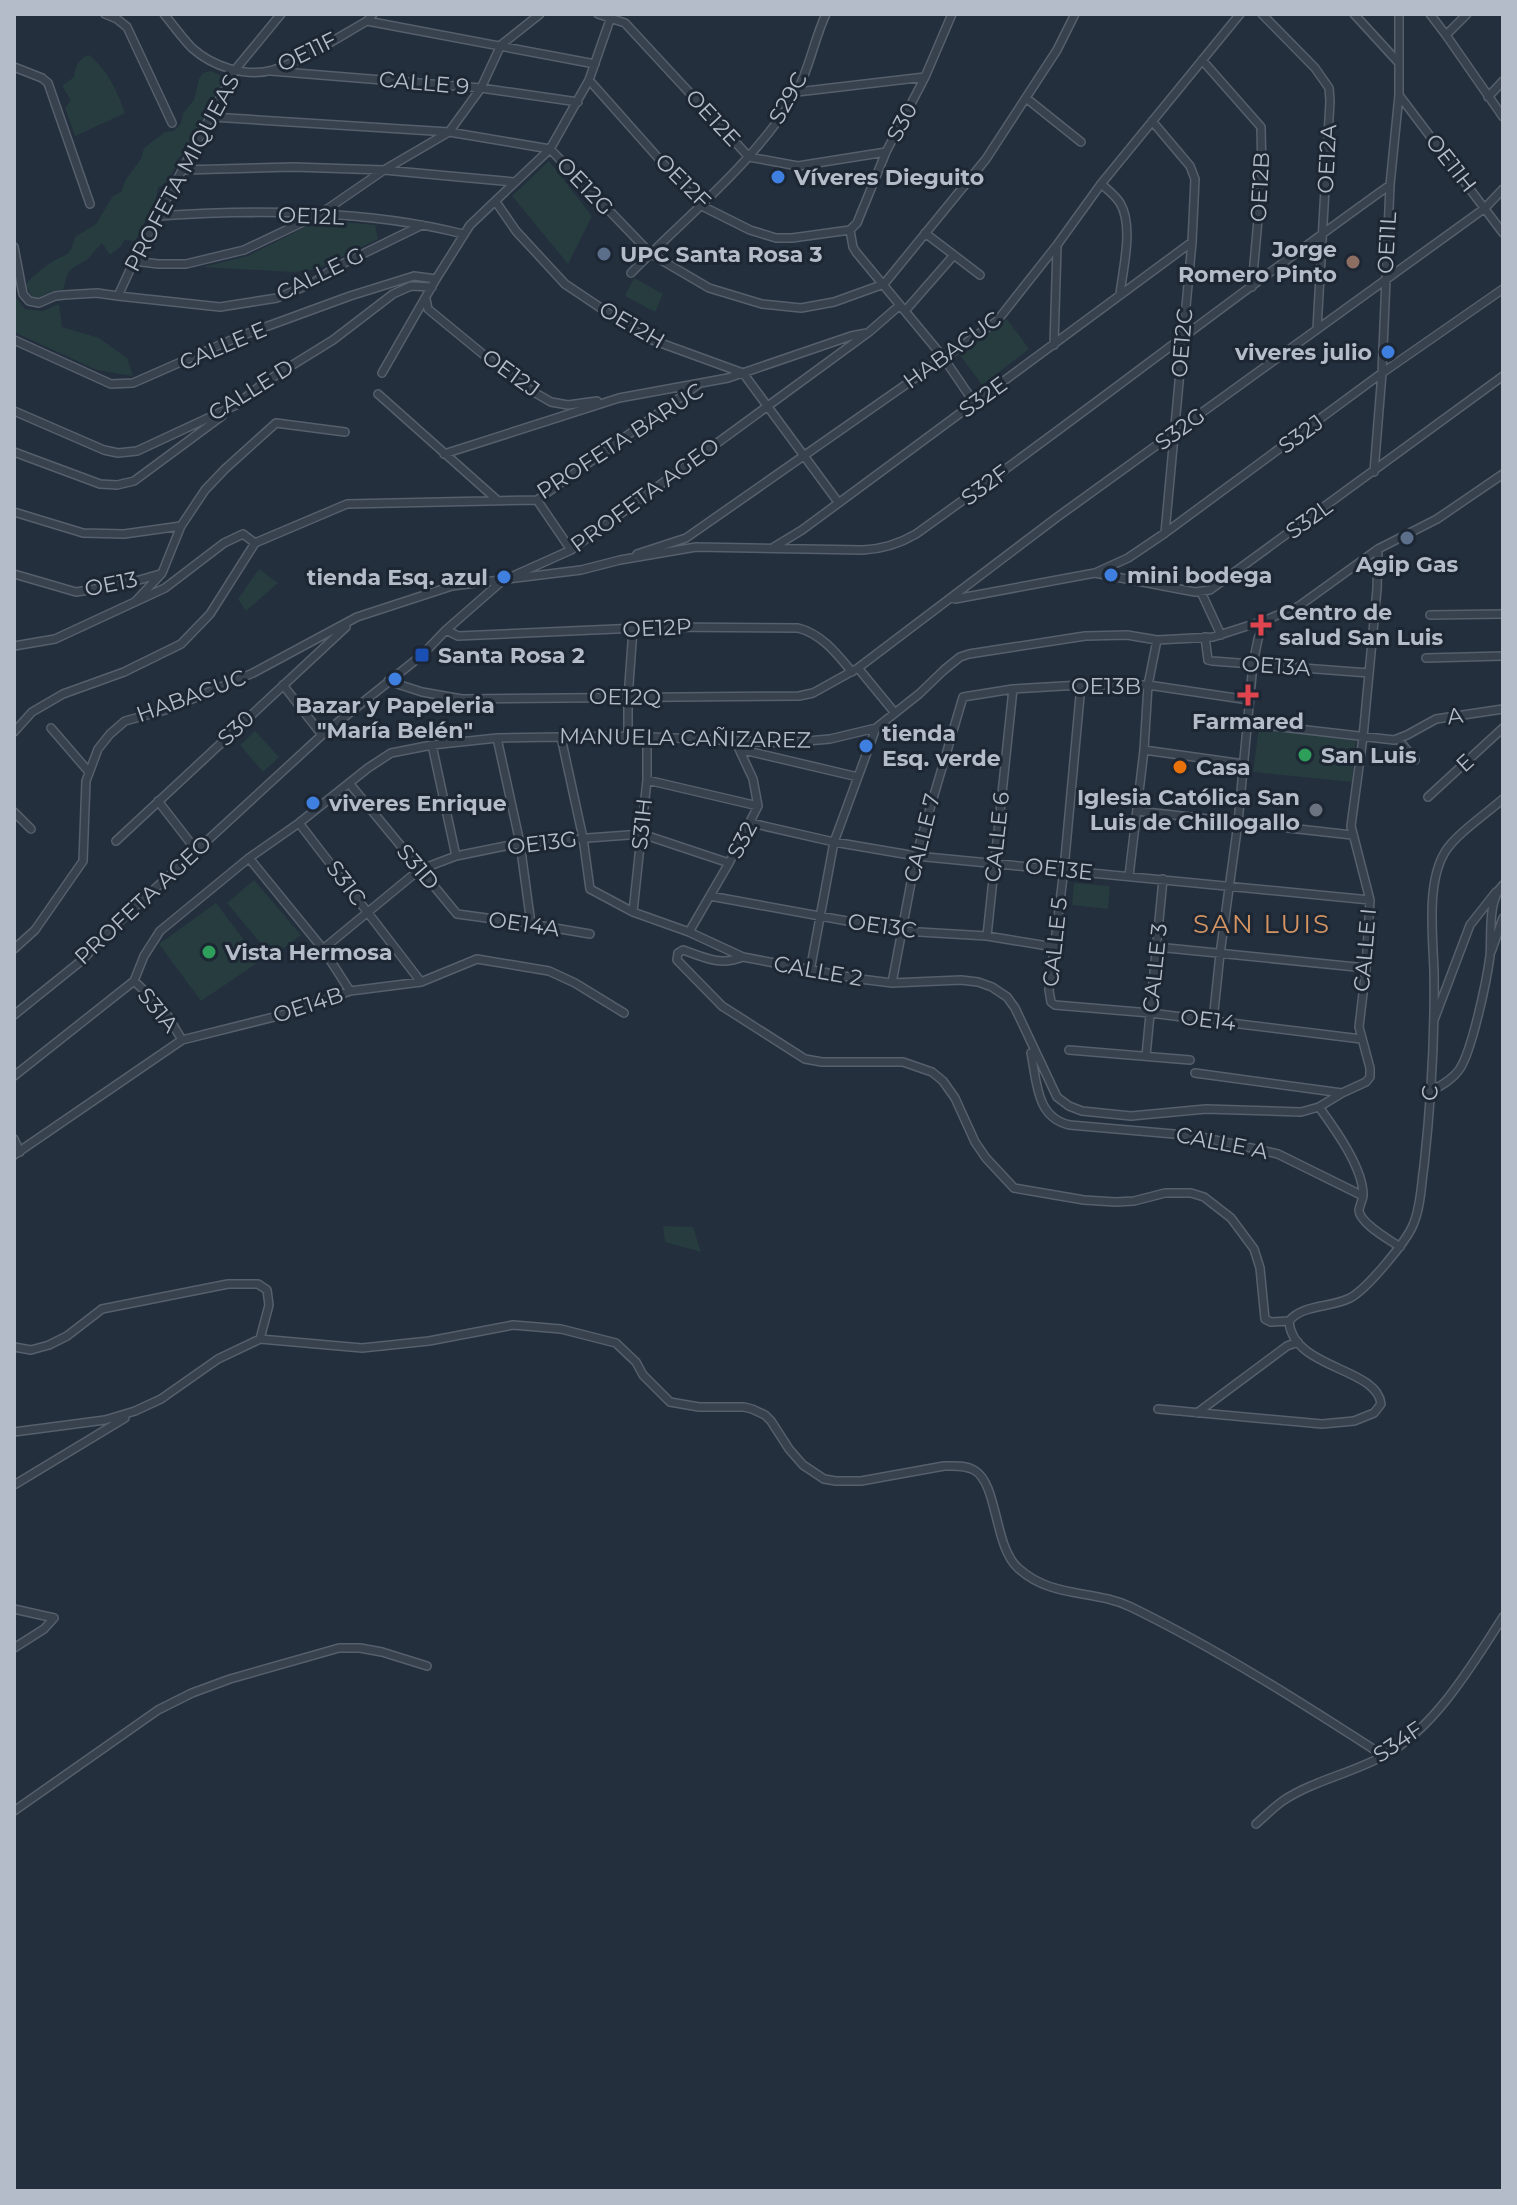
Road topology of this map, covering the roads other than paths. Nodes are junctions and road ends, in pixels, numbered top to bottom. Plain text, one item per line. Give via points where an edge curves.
1 (105, 14) edge
2 (164, 14) edge
3 (281, 14) edge
4 (540, 14) edge
5 (598, 14) edge
6 (826, 14) edge
7 (952, 14) edge
8 (1075, 14) edge
9 (1240, 14) edge
10 (1262, 14) edge
11 (1354, 14) edge
12 (1399, 14) edge
13 (1430, 14) edge
14 (1467, 14) edge
15 (612, 16) edge
16 (370, 18) edge
17 (1446, 35) junction
18 (501, 45) junction
19 (1202, 60) junction
20 (1398, 62) junction
21 (595, 64) junction
22 (14, 67) edge
23 (235, 70) junction
24 (271, 71) junction
25 (925, 77) junction
26 (589, 80) junction
27 (1503, 81) edge
28 (481, 88) junction
29 (797, 92) junction
30 (1399, 95) junction
31 (1488, 97) junction
32 (1026, 98) junction
33 (578, 102) junction
34 (212, 117) junction
35 (1503, 117) edge
36 (1152, 121) junction
37 (172, 123) dead end
38 (449, 132) junction
39 (1081, 142) dead end
40 (550, 149) junction
41 (886, 152) junction
42 (749, 157) junction
43 (183, 170) junction
44 (384, 170) junction
45 (514, 182) junction
46 (1101, 184) junction
47 (1390, 185) junction
48 (1503, 189) edge
49 (496, 202) junction
50 (90, 204) dead end
51 (700, 205) junction
52 (1485, 208) junction
53 (320, 214) junction
54 (158, 216) junction
55 (422, 225) junction
56 (850, 230) junction
57 (925, 233) junction
58 (1503, 233) edge
59 (463, 234) junction
60 (1322, 234) junction
61 (1192, 242) junction
62 (1057, 245) junction
63 (14, 247) edge
64 (651, 254) junction
65 (954, 255) junction
66 (134, 261) junction
67 (631, 273) dead end
68 (980, 275) dead end
69 (1386, 278) junction
70 (434, 283) junction
71 (884, 284) junction
72 (1252, 288) junction
73 (1503, 289) edge
74 (1120, 294) junction
75 (118, 296) junction
76 (427, 297) junction
77 (903, 308) junction
78 (1317, 329) junction
79 (869, 332) junction
80 (1182, 338) junction
81 (14, 340) edge
82 (1054, 345) junction
83 (943, 357) junction
84 (382, 373) dead end
85 (743, 373) junction
86 (1382, 373) junction
87 (1503, 376) edge
88 (699, 384) junction
89 (378, 394) dead end
90 (619, 398) junction
91 (975, 404) junction
92 (236, 405) junction
93 (767, 407) junction
94 (14, 411) edge
95 (345, 432) dead end
96 (1174, 433) junction
97 (14, 452) edge
98 (444, 454) junction
99 (804, 456) junction
100 (1374, 472) junction
101 (1503, 474) edge
102 (496, 499) junction
103 (537, 500) junction
104 (838, 502) junction
105 (14, 512) edge
106 (181, 526) junction
107 (1165, 533) junction
108 (255, 543) junction
109 (771, 548) junction
110 (1378, 549) junction
111 (571, 550) junction
112 (620, 560) junction
113 (162, 573) junction
114 (1095, 573) junction
115 (14, 574) edge
116 (504, 580) junction
117 (1201, 592) junction
118 (951, 599) junction
119 (135, 602) junction
120 (1503, 614) edge
121 (1430, 615) dead end
122 (357, 617) junction
123 (1266, 620) junction
124 (633, 629) junction
125 (446, 630) junction
126 (1221, 635) junction
127 (1205, 637) junction
128 (1157, 640) junction
129 (14, 646) edge
130 (1503, 656) edge
131 (1426, 658) dead end
132 (1253, 664) junction
133 (855, 670) junction
134 (1369, 673) junction
135 (388, 681) junction
136 (283, 685) junction
137 (1081, 685) junction
138 (1148, 685) junction
139 (1013, 689) junction
140 (963, 697) joint
141 (628, 698) junction
142 (1249, 700) junction
143 (1503, 709) edge
144 (895, 713) junction
145 (1247, 723) junction
146 (51, 728) dead end
147 (876, 728) junction
148 (1503, 728) edge
149 (14, 732) edge
150 (322, 735) junction
151 (628, 736) junction
152 (561, 737) junction
153 (647, 737) junction
154 (1363, 737) junction
155 (497, 738) junction
156 (1398, 739) junction
157 (432, 745) junction
158 (739, 745) junction
159 (1144, 750) junction
160 (1415, 760) dead end
161 (1244, 764) junction
162 (89, 772) junction
163 (858, 777) junction
164 (647, 780) junction
165 (349, 783) junction
166 (1428, 797) dead end
167 (1503, 799) edge
168 (158, 801) junction
169 (758, 806) junction
170 (1137, 811) junction
171 (14, 812) edge
172 (299, 823) junction
173 (751, 823) junction
174 (1238, 823) junction
175 (31, 829) dead end
176 (642, 834) junction
177 (1352, 835) junction
178 (583, 838) junction
179 (116, 841) dead end
180 (834, 842) junction
181 (520, 843) junction
182 (196, 850) junction
183 (456, 856) junction
184 (916, 856) junction
185 (249, 858) junction
186 (995, 862) junction
187 (729, 863) junction
188 (1064, 869) junction
189 (419, 870) junction
190 (1129, 876) junction
191 (1163, 879) junction
192 (1229, 885) junction
193 (1500, 888) edge
194 (710, 896) junction
195 (1370, 900) junction
196 (367, 911) junction
197 (633, 912) junction
198 (457, 914) joint
199 (820, 916) junction
200 (1503, 918) edge
201 (531, 924) junction
202 (902, 931) junction
203 (689, 932) junction
204 (590, 934) dead end
205 (987, 936) junction
206 (1054, 947) junction
207 (1157, 947) junction
208 (14, 949) edge
209 (323, 949) junction
210 (1220, 954) junction
211 (1490, 954) junction
212 (743, 957) junction
213 (1366, 968) junction
214 (810, 971) junction
215 (134, 981) junction
216 (421, 982) junction
217 (892, 983) junction
218 (350, 991) junction
219 (1055, 1005) joint
220 (624, 1013) dead end
221 (1150, 1013) junction
222 (14, 1015) edge
223 (1213, 1021) junction
224 (1432, 1026) junction
225 (1361, 1039) junction
226 (182, 1040) junction
227 (1029, 1043) junction
228 (1069, 1050) dead end
229 (1146, 1056) junction
230 (1190, 1060) dead end
231 (1195, 1073) dead end
232 (14, 1076) edge
233 (1430, 1092) junction
234 (1342, 1093) junction
235 (1319, 1107) junction
236 (14, 1139) edge
237 (17, 1154) edge
238 (1363, 1196) junction
239 (1400, 1247) junction
240 (1289, 1321) junction
241 (260, 1339) junction
242 (1298, 1342) junction
243 (14, 1347) edge
244 (1158, 1409) dead end
245 (135, 1411) junction
246 (1197, 1413) junction
247 (14, 1432) edge
248 (14, 1485) edge
249 (14, 1609) edge
250 (1503, 1617) edge
251 (14, 1648) edge
252 (427, 1666) dead end
253 (1384, 1756) junction
254 (14, 1811) edge
255 (1256, 1824) dead end

1 - 37 street via 127,27
2 - 23 street via 193,49
3 - 23 street, PROFETA MIQUEAS
4 - 18 street
5 - 15 street
6 - 29 street, S29C
7 - 25 street, S30
8 - 32 street
9 - 19 street, HABACUC
10 - 60 street, OE12A via 1329,88
11 - 20 street
12 - 20 street, OE11L
13 - 17 street
14 - 17 street
15 - 21 street
15 - 42 street, OE12E via 625,23
16 - 18 street
16 - 24 street, OE11F
17 - 31 street
18 - 21 street
18 - 28 street
19 - 36 street, HABACUC
19 - 72 street, OE12B via 1261,127
20 - 30 street, OE11L
21 - 26 street
22 - 50 street via 48,83
23 - 24 street, OE11F
23 - 34 street, PROFETA MIQUEAS
24 - 28 street, CALLE 9
25 - 29 street
25 - 41 street, S30
26 - 33 street
26 - 51 street, OE12F
27 - 31 street
28 - 33 street, CALLE 9
28 - 38 street
29 - 42 street, S29C
30 - 47 street, OE11L
30 - 52 street, OE11H
31 - 35 street
32 - 39 street
32 - 57 street via 986,159
33 - 40 street
34 - 38 street, OE12G
34 - 43 street, PROFETA MIQUEAS
36 - 46 street, HABACUC
36 - 61 street, OE12C via 1193,172
38 - 40 street, OE12G
38 - 44 street
40 - 45 street
40 - 64 street, OE12G
41 - 42 street, OE12E via 798,166
41 - 56 street, S30
42 - 51 street, S29C
43 - 44 street
43 - 54 street, PROFETA MIQUEAS
44 - 45 street
44 - 53 street
45 - 49 street
46 - 62 street, HABACUC
46 - 74 street via 1125,217
47 - 60 street, S32F
47 - 69 street, OE11L
48 - 52 street, S32G
49 - 59 street
49 - 85 street, OE12H via 565,284 644,337
51 - 56 street, OE12F via 776,238
51 - 64 street, S29C
52 - 58 street, OE11H
52 - 69 street, S32G
53 - 54 street, OE12L
53 - 55 street, OE12L
53 - 66 street via 244,250 186,264
54 - 66 street, PROFETA MIQUEAS
55 - 59 street, OE12L
55 - 75 street, CALLE G via 277,298 220,307
56 - 71 street via 854,249
57 - 65 street
57 - 71 street
59 - 70 street
60 - 72 street, S32F
60 - 78 street, OE12A
61 - 74 street, S32E
61 - 80 street, OE12C
62 - 82 street
62 - 83 street, HABACUC via 1004,313
63 - 75 street, PROFETA MIQUEAS via 29,301 97,293
64 - 67 street, S29C
64 - 71 street, OE12G via 709,288 781,307 818,306
65 - 68 street
65 - 77 street, PROFETA AGEO
66 - 75 street, PROFETA MIQUEAS
69 - 78 street, S32G
69 - 86 street, OE11L
70 - 76 street
70 - 81 street, CALLE E via 414,276 350,296 133,383 111,384
70 - 92 street, CALLE D via 393,294
71 - 77 street
72 - 80 street, S32F
73 - 86 street, S32J
74 - 82 street, S32E
76 - 84 street
76 - 90 street, OE12J via 428,309 436,316 512,378 551,402
77 - 79 street, PROFETA AGEO
77 - 83 street
78 - 96 street, S32G
79 - 85 street, PROFETA BARUC
79 - 93 street, PROFETA AGEO
80 - 96 street, OE12C
80 - 109 street, S32F via 902,542 863,550
82 - 91 street, S32E
83 - 91 street
83 - 99 street, HABACUC
85 - 88 street, PROFETA BARUC
85 - 93 street
86 - 100 street, OE11L
86 - 107 street, S32J
87 - 100 street, S32L
88 - 90 street
88 - 103 street, PROFETA BARUC
89 - 98 street
90 - 98 street
91 - 104 street, S32E
92 - 94 street, CALLE D via 137,451 118,453
92 - 97 street via 134,481 117,485 100,484
93 - 99 street
93 - 111 street, PROFETA AGEO
95 - 106 street via 276,423 205,490
96 - 107 street, OE12C
96 - 118 street, S32G
98 - 102 street
99 - 104 street
99 - 112 street, HABACUC via 686,538
100 - 117 street, S32L
101 - 110 street, MANUELA CAÑIZAREZ via 1437,519
102 - 103 street, PROFETA BARUC
102 - 108 street, PROFETA BARUC via 347,504
103 - 111 street
104 - 109 street, S32E
105 - 106 street via 83,533
106 - 113 street
107 - 114 street, S32J
108 - 119 street, PROFETA BARUC via 243,534 224,543 165,588
108 - 149 street via 210,614 181,644 63,694 32,712
109 - 112 street, S32F via 696,547
110 - 123 street, MANUELA CAÑIZAREZ via 1299,606
110 - 134 street, CALLE I
111 - 116 street, PROFETA AGEO
112 - 116 street, S32F
113 - 115 street, OE13 via 76,592
113 - 119 street
114 - 117 street
114 - 118 street
116 - 122 street, HABACUC via 452,586
116 - 125 street, PROFETA AGEO
117 - 126 street
118 - 133 street, S32G
119 - 129 street via 55,639
120 - 121 street
122 - 136 street, S30
122 - 162 street, HABACUC via 253,673 169,709 125,721 98,749
123 - 126 street, MANUELA CAÑIZAREZ
123 - 132 street
124 - 125 street, OE12P via 458,636
124 - 133 street, OE12P via 798,628 817,635
124 - 141 street
125 - 135 street, PROFETA AGEO
126 - 127 street, MANUELA CAÑIZAREZ
127 - 128 street, MANUELA CAÑIZAREZ
127 - 132 street, OE13A via 1208,660
128 - 138 street
128 - 144 street, MANUELA CAÑIZAREZ via 1085,636 969,654
130 - 131 street
132 - 134 street, OE13A
132 - 142 street
133 - 141 street, OE12Q via 799,696
133 - 144 street, OE12P
134 - 154 street, CALLE I
135 - 141 street, OE12Q via 462,699
135 - 150 street, PROFETA AGEO
136 - 150 street
136 - 168 street, S30
137 - 138 street, OE13B
137 - 139 street, OE13B
137 - 188 street, CALLE 5
138 - 142 street, OE13B
138 - 159 street
139 - 140 street, OE13B
139 - 186 street, CALLE 6
140 - 184 street, CALLE 7
141 - 151 street
142 - 145 street
143 - 156 street, A via 1436,719
144 - 147 street, MANUELA CAÑIZAREZ
145 - 154 street
145 - 161 street
146 - 162 street
147 - 158 street, MANUELA CAÑIZAREZ via 830,739
147 - 163 street
148 - 166 street, E
150 - 182 street, PROFETA AGEO
151 - 152 street, MANUELA CAÑIZAREZ
151 - 153 street, MANUELA CAÑIZAREZ
152 - 155 street, MANUELA CAÑIZAREZ
152 - 178 street
153 - 158 street, MANUELA CAÑIZAREZ
153 - 164 street, S31H
154 - 156 street
154 - 177 street, CALLE I
155 - 157 street, MANUELA CAÑIZAREZ
155 - 181 street
156 - 160 street
157 - 165 street, MANUELA CAÑIZAREZ via 391,753
157 - 183 street
158 - 163 street
158 - 169 street, S32
159 - 161 street
159 - 170 street
161 - 174 street
162 - 208 street, HABACUC via 83,861 35,930
163 - 180 street
164 - 169 street
164 - 176 street, S31H
165 - 172 street, MANUELA CAÑIZAREZ
165 - 189 street, S31D
167 - 224 street, C via 1445,851 1436,875
168 - 179 street, S30
168 - 182 street
169 - 173 street, S32
170 - 174 street
170 - 190 street
171 - 175 street
172 - 185 street, MANUELA CAÑIZAREZ
172 - 196 street, S31C
173 - 180 street, OE13E
173 - 187 street, S32
174 - 177 street
174 - 192 street
176 - 178 street, OE13G
176 - 187 street, OE13G
176 - 197 street, S31H
177 - 195 street, CALLE I
178 - 181 street, OE13G
178 - 197 street, CALLE 2 via 590,889
180 - 184 street, OE13E
180 - 199 street
181 - 183 street, OE13G
181 - 201 street
182 - 222 street, PROFETA AGEO via 81,961
183 - 189 street, OE13G
184 - 186 street, OE13E
184 - 202 street, CALLE 7
185 - 209 street
185 - 215 street, MANUELA CAÑIZAREZ via 160,931
186 - 188 street, OE13E
186 - 205 street, CALLE 6
187 - 194 street, S32
188 - 190 street, OE13E
188 - 206 street, CALLE 5
189 - 196 street, OE13G
189 - 198 street, S31D
190 - 191 street, OE13E
191 - 192 street, OE13E
191 - 207 street, CALLE 3
192 - 195 street, OE13E
192 - 210 street
193 - 211 street
193 - 224 street via 1470,925
194 - 199 street, OE13C
194 - 203 street, S32
195 - 213 street, CALLE I
196 - 209 street, OE13G
196 - 216 street, S31C
197 - 203 street, CALLE 2
198 - 201 street, OE14A
199 - 202 street, OE13C
199 - 214 street
200 - 211 street
201 - 204 street, OE14A
202 - 205 street, OE13C
202 - 217 street, CALLE 7
203 - 212 street, CALLE 2
205 - 206 street, OE13C
206 - 219 street, CALLE 5 via 1049,995
207 - 210 street
207 - 221 street, CALLE 3
209 - 218 street
210 - 213 street
210 - 223 street
211 - 233 street via 1467,1053 1459,1070
212 - 214 street, CALLE 2
212 - 240 street via 720,962 683,950 677,960 722,1006 805,1059 903,1062 932,1072 955,1098 986,1158 1014,1188 1116,1202 1165,1193 1204,1197 1231,1218 1254,1249 1265,1319
213 - 225 street, CALLE I
214 - 217 street, CALLE 2
215 - 226 street, S31A via 163,1008
215 - 232 street, MANUELA CAÑIZAREZ
216 - 218 street, OE14B
216 - 220 street, OE14B via 477,959 549,971
217 - 227 street, CALLE 2 via 961,980 992,987 1015,1008
218 - 226 street, OE14B via 294,1012
219 - 221 street, OE14
221 - 223 street, OE14
221 - 229 street, CALLE 3
223 - 225 street, OE14
224 - 233 street, C
225 - 234 street, CALLE I via 1370,1077
226 - 237 street, OE14B
227 - 235 street via 1057,1097 1082,1111 1131,1116 1206,1109 1296,1113
227 - 238 street, CALLE A via 1042,1102 1056,1121 1197,1136 1278,1154
228 - 229 street
229 - 230 street
231 - 234 street
233 - 239 street, C via 1419,1206
234 - 235 street
235 - 238 street via 1358,1173
236 - 237 street
238 - 239 street via 1362,1217
239 - 240 street, C via 1352,1298 1301,1311
240 - 242 street
241 - 243 street via 269,1305 267,1290 258,1284 228,1284 102,1309 49,1345
241 - 245 street
241 - 253 street via 362,1348 513,1325 561,1329 616,1343 670,1402 744,1407 765,1415 803,1465 824,1479 861,1481 944,1466 970,1468 986,1483 1016,1567 1063,1592 1105,1597 1182,1633
242 - 246 street
242 - 246 street via 1309,1354 1375,1390 1381,1400 1378,1409 1354,1421 1322,1424
244 - 246 street
245 - 247 street
245 - 248 street
249 - 251 street via 54,1618
250 - 253 street, S34F via 1430,1720
252 - 254 street via 382,1652 339,1648 230,1679 158,1710
253 - 255 street, S34F via 1284,1800

